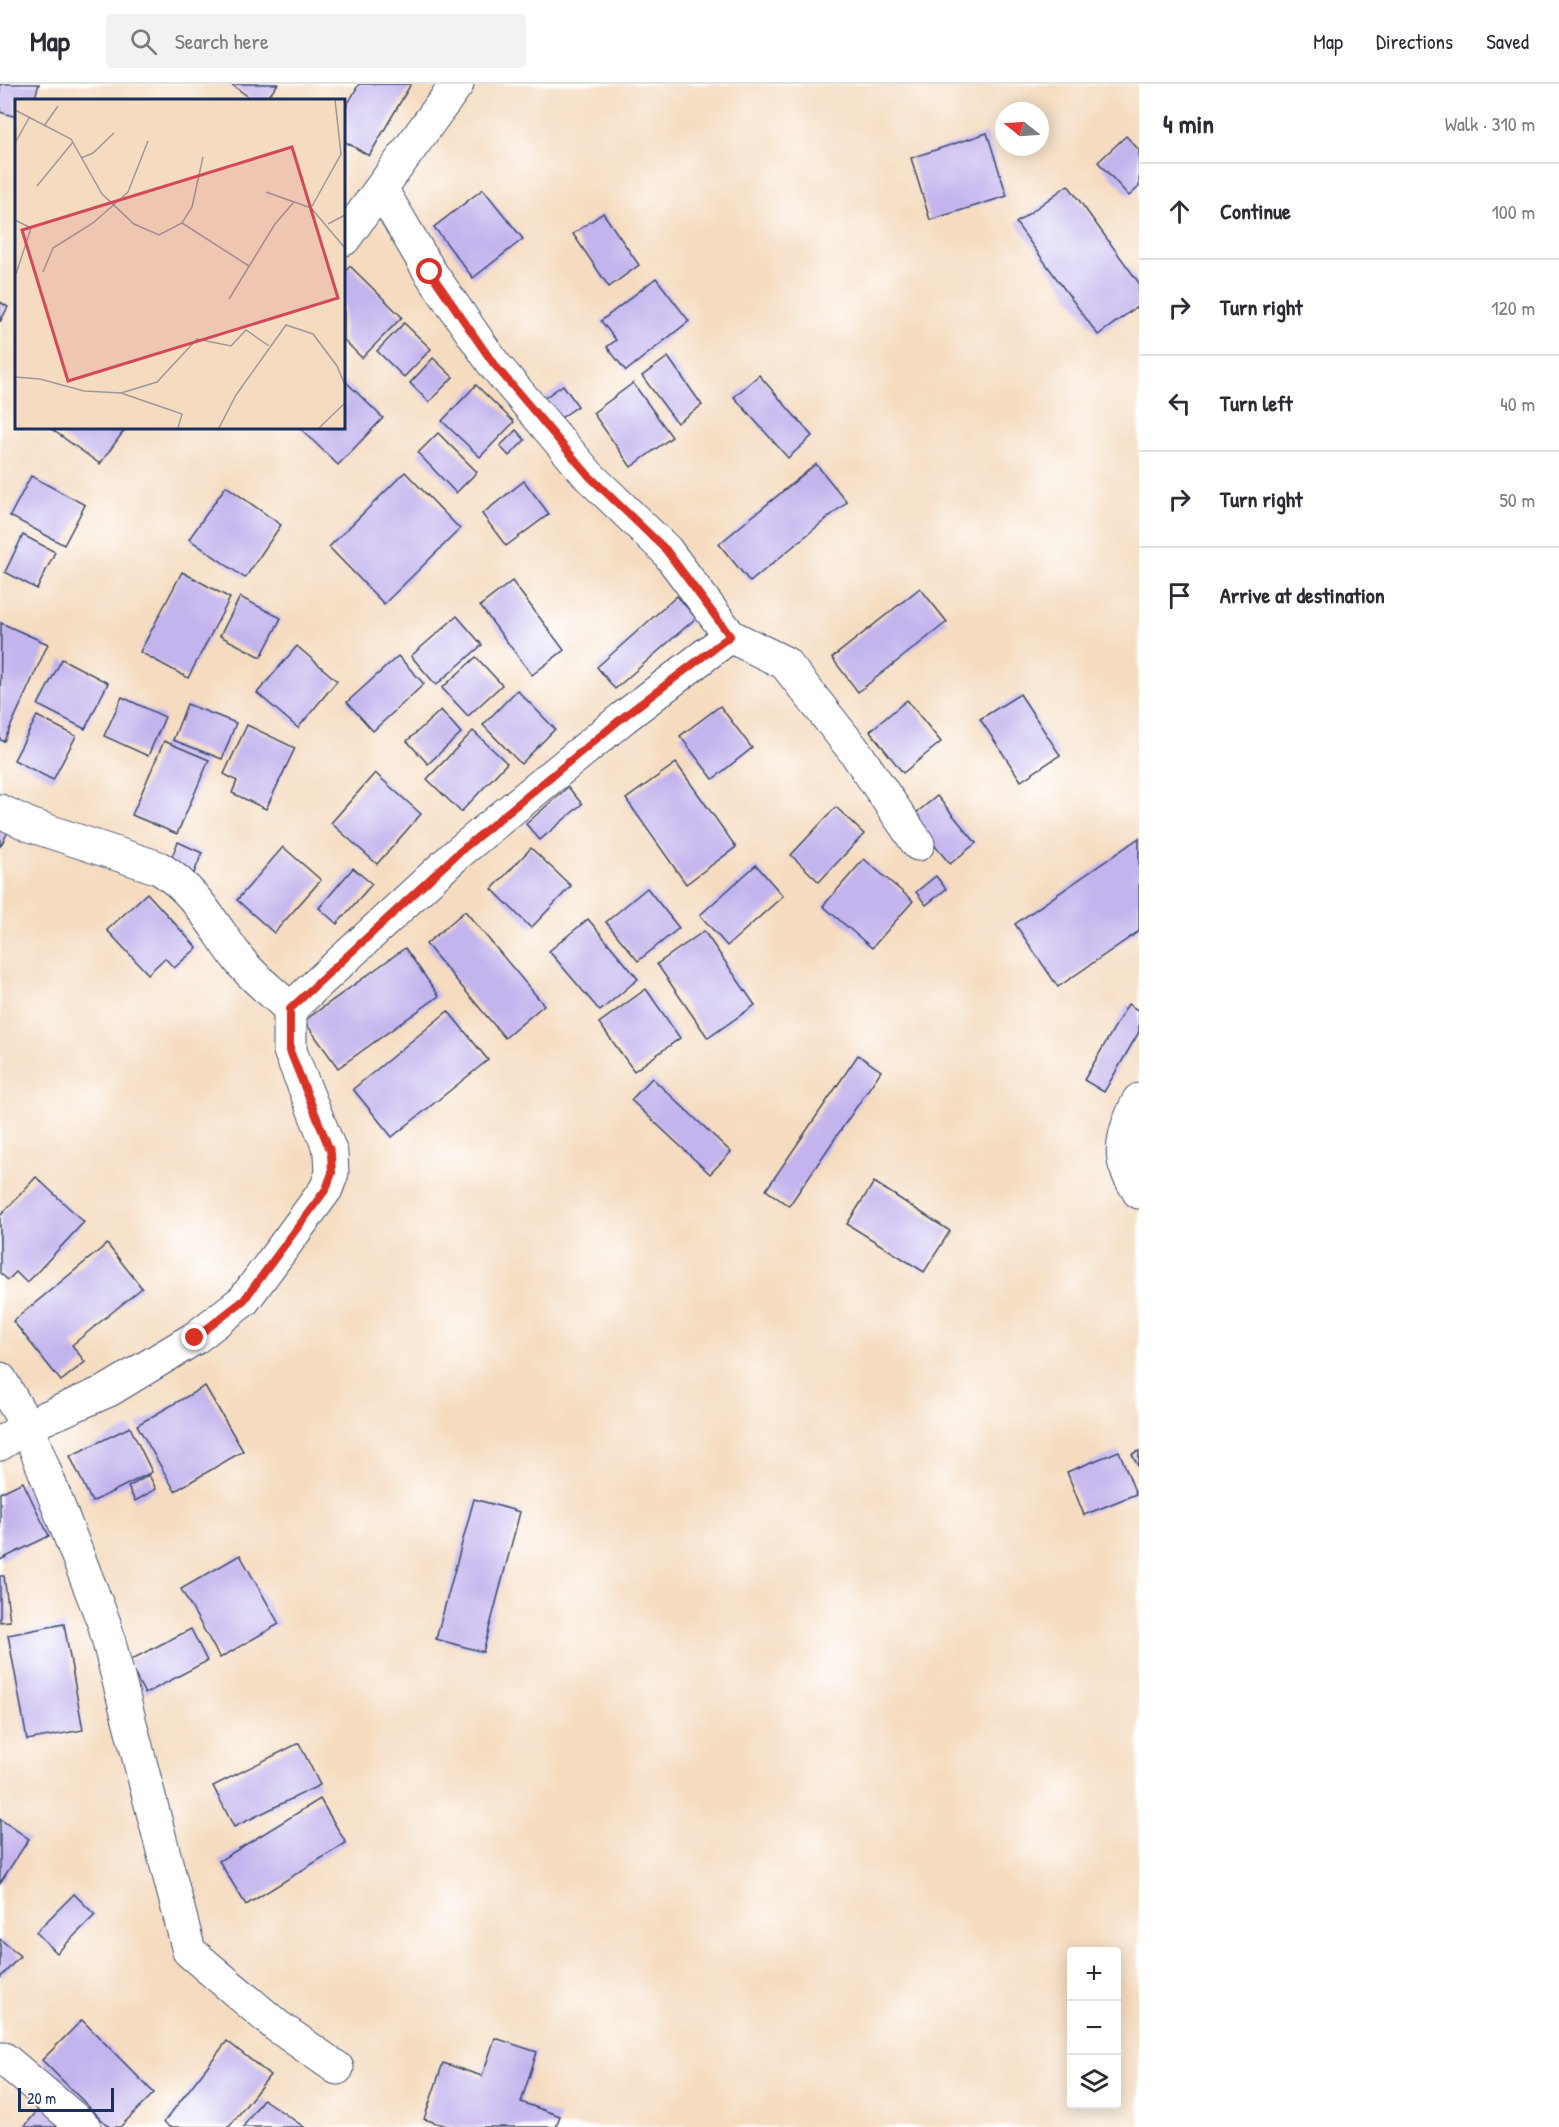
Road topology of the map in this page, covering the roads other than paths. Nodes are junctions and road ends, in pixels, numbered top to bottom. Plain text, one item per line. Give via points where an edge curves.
1 (457, 84) edge
2 (381, 189) junction
3 (345, 238) edge
4 (730, 636) junction
5 (0, 811) edge
6 (918, 844) dead end
7 (290, 1009) junction
8 (1139, 1100) edge
9 (1139, 1192) edge
10 (0, 1379) edge
11 (13, 1435) edge
12 (0, 2059) edge
13 (337, 2068) dead end
14 (84, 2127) edge

1 - 2 street
2 - 3 street
2 - 4 street via 430,272 493,363 589,476 666,550
4 - 6 street via 785,663 856,753
4 - 7 street via 622,718 457,854
5 - 7 street via 168,874 203,906 241,963
7 - 11 street via 290,1051 331,1153 332,1173 326,1189 244,1300 195,1338 109,1390
8 - 9 street via 1123,1147 1126,1169
10 - 11 street
11 - 13 street via 104,1623 189,1951 277,2026
12 - 14 street via 32,2081

